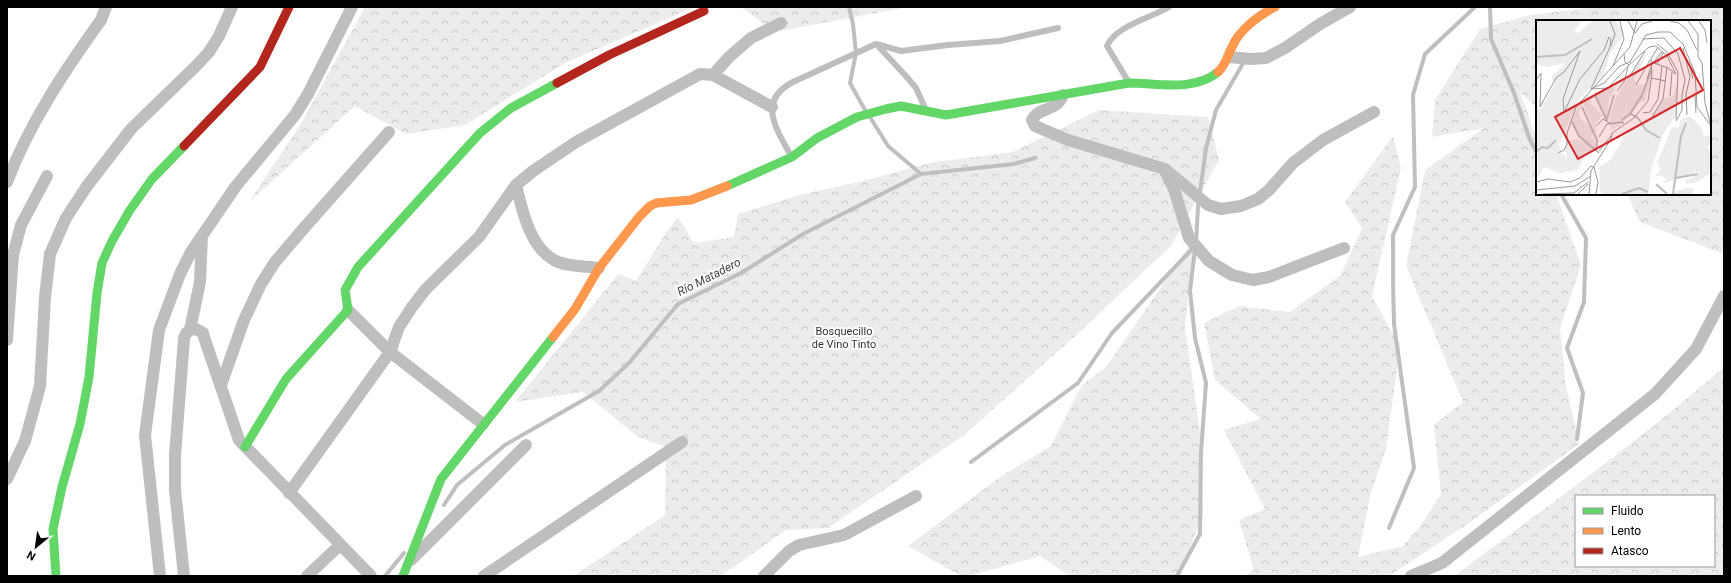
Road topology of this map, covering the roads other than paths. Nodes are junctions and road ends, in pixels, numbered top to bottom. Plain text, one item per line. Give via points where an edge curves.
1 (106, 7) edge
2 (232, 7) edge
3 (289, 7) edge
4 (352, 7) edge
5 (1169, 7) edge
6 (1275, 7) edge
7 (1350, 7) edge
8 (704, 11) dead end
9 (781, 23) dead end
10 (1058, 28) dead end
11 (876, 44) junction
12 (1229, 57) junction
13 (713, 75) junction
14 (1129, 83) junction
15 (1063, 95) junction
16 (772, 107) junction
17 (927, 112) junction
18 (1374, 112) dead end
19 (389, 132) dead end
20 (792, 157) junction
21 (1163, 168) junction
22 (47, 176) dead end
23 (7, 182) edge
24 (516, 185) junction
25 (202, 235) junction
26 (1344, 248) dead end
27 (599, 268) junction
28 (1724, 296) edge
29 (348, 310) junction
30 (190, 330) junction
31 (7, 340) edge
32 (390, 352) junction
33 (221, 385) junction
34 (483, 424) junction
35 (682, 442) dead end
36 (526, 445) dead end
37 (245, 447) junction
38 (7, 479) edge
39 (289, 493) junction
40 (916, 496) dead end
41 (340, 545) junction
42 (408, 564) junction
43 (56, 576) edge
44 (160, 576) edge
45 (184, 576) edge
46 (307, 576) edge
47 (371, 576) edge
48 (403, 576) edge
49 (484, 576) edge
50 (764, 576) edge
51 (1411, 576) edge

1 - 23 street via 46,104
2 - 38 street via 209,52 131,129 66,218 50,254 40,386 25,441
3 - 43 street via 260,67 152,179 130,210 102,263 89,377 80,424 53,529
4 - 25 street via 295,115 236,186
5 - 14 lane via 1118,32 1109,41 1107,46
6 - 12 street via 1261,14 1238,37
7 - 12 street via 1266,58
8 - 29 street via 609,55 511,108 480,133 358,267 345,290
9 - 13 street via 751,38
10 - 11 lane via 1000,41 901,51
11 - 16 lane via 784,86
11 - 17 lane via 916,88
12 - 14 street via 1224,67 1213,76 1193,83 1176,86
13 - 16 street
13 - 24 street via 700,74 576,142
14 - 15 street
15 - 17 street via 946,115
15 - 21 street via 1057,105 1035,115 1032,120 1034,126 1068,140
16 - 20 lane via 773,123
17 - 20 street via 901,106 857,117 817,138
18 - 21 street via 1323,140 1293,163 1258,199 1241,206 1221,209 1208,205
19 - 33 street via 275,262 244,320
20 - 27 street via 691,200 656,203 650,206
21 - 26 street via 1174,189 1189,238 1208,261 1232,276 1252,280 1269,277
22 - 31 street via 21,225 13,255
24 - 27 street via 522,213 539,249 554,261
24 - 32 street via 479,237 426,289 412,307 398,327
25 - 30 street via 200,282
25 - 44 street via 180,274 159,330 145,435
27 - 34 street via 575,309
28 - 51 street via 1696,349 1655,394 1442,563
29 - 32 street
29 - 37 street via 286,378
30 - 33 street via 196,329 203,333
30 - 45 street via 184,339 175,455 175,490
32 - 34 street
32 - 39 street
33 - 37 street via 239,440
34 - 42 street via 441,479
35 - 49 street
36 - 42 street
37 - 39 street
39 - 41 street
40 - 50 street via 844,535 799,545 789,551
41 - 46 street
41 - 47 street
42 - 48 street

